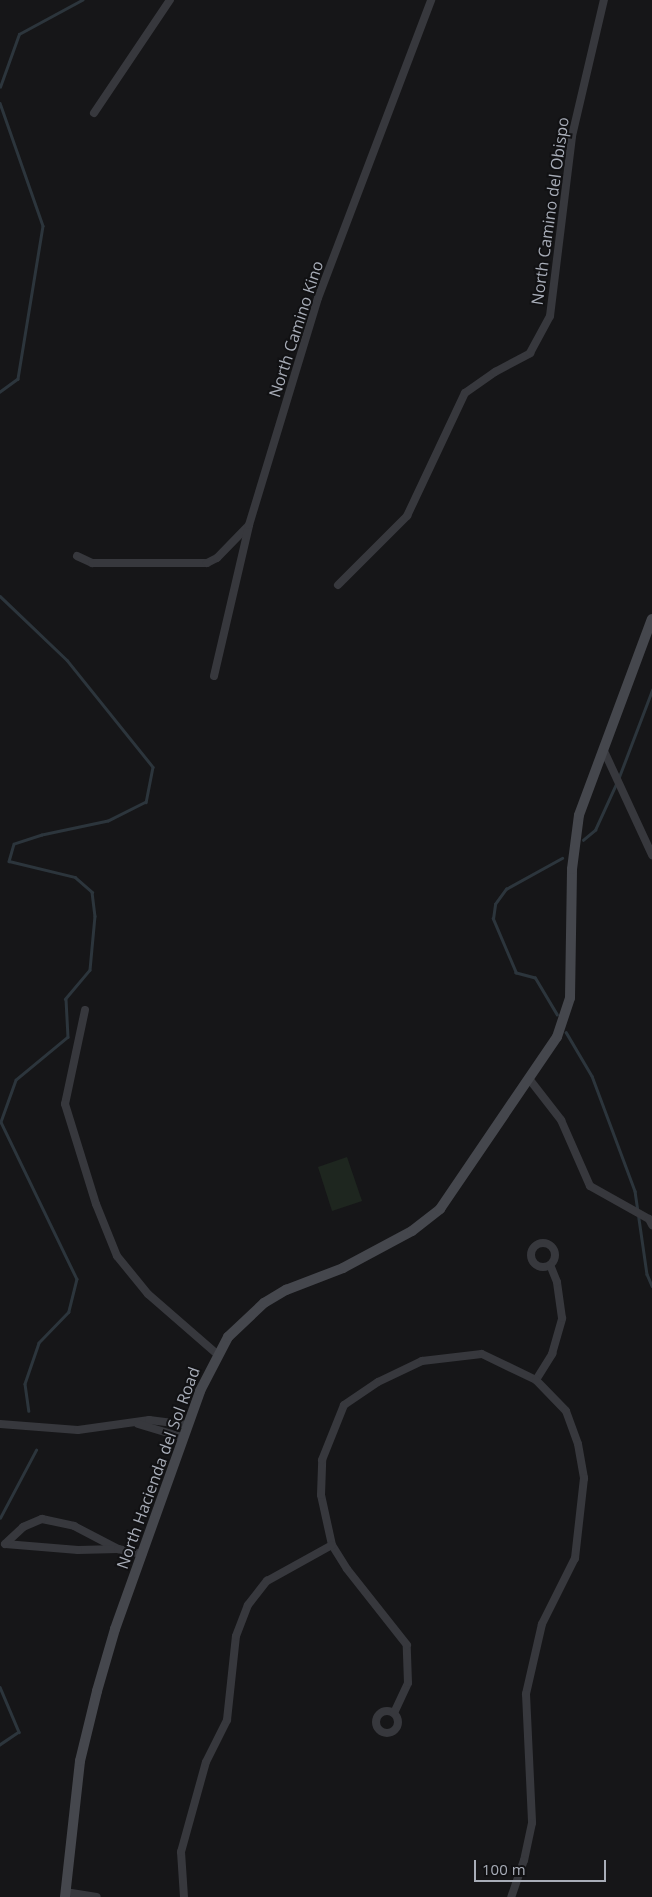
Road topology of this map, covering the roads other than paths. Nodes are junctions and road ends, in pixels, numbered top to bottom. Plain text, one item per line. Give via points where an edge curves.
1 (170, 0) edge
2 (431, 0) edge
3 (604, 0) edge
4 (94, 113) dead end
5 (249, 525) junction
6 (77, 556) dead end
7 (338, 585) dead end
8 (652, 619) edge
9 (214, 676) dead end
10 (604, 751) junction
11 (652, 855) edge
12 (85, 1010) dead end
13 (530, 1080) junction
14 (651, 1221) edge
15 (550, 1265) dead end
16 (217, 1354) junction
17 (536, 1380) junction
18 (0, 1424) edge
19 (138, 1424) junction
20 (187, 1425) junction
21 (182, 1437) junction
22 (332, 1545) junction
23 (3, 1546) edge
24 (118, 1549) junction
25 (142, 1554) junction
26 (394, 1713) dead end
27 (65, 1894) edge
28 (97, 1897) edge
29 (184, 1897) edge
30 (511, 1897) edge

1 - 4 street
2 - 5 street, North Camino Kino via 318,298
3 - 7 street, North Camino del Obispo via 572,136 550,316 530,353 465,393 407,516
5 - 6 street via 217,558 207,563 92,563
5 - 9 street, North Camino Kino
8 - 10 street, North Hacienda del Sol Road
10 - 11 street
10 - 13 street, North Hacienda del Sol Road via 573,843 570,998 557,1037
12 - 16 street via 65,1104 96,1204 118,1256 148,1294
13 - 14 street via 561,1120 590,1186
13 - 16 street, North Hacienda del Sol Road via 440,1209 412,1231 343,1268 286,1290 264,1303 228,1337
15 - 17 street via 557,1282 562,1318 552,1354
16 - 20 street, North Hacienda del Sol Road
17 - 22 street via 482,1354 422,1361 378,1382 344,1405 322,1460 320,1476 322,1505
17 - 30 street via 566,1411 578,1444 584,1478 575,1558 542,1624 526,1694 532,1823
18 - 19 street via 78,1430
19 - 20 street via 149,1420
19 - 21 street
20 - 21 street, North Hacienda del Sol Road
21 - 25 street, North Hacienda del Sol Road
22 - 26 street via 407,1645 408,1683
22 - 29 street via 267,1582 248,1606 236,1636 227,1720 208,1755 181,1852
23 - 24 street
23 - 24 street via 23,1527 42,1519 74,1526
24 - 25 street
25 - 27 street, North Hacienda del Sol Road via 115,1629 80,1761
27 - 28 street

